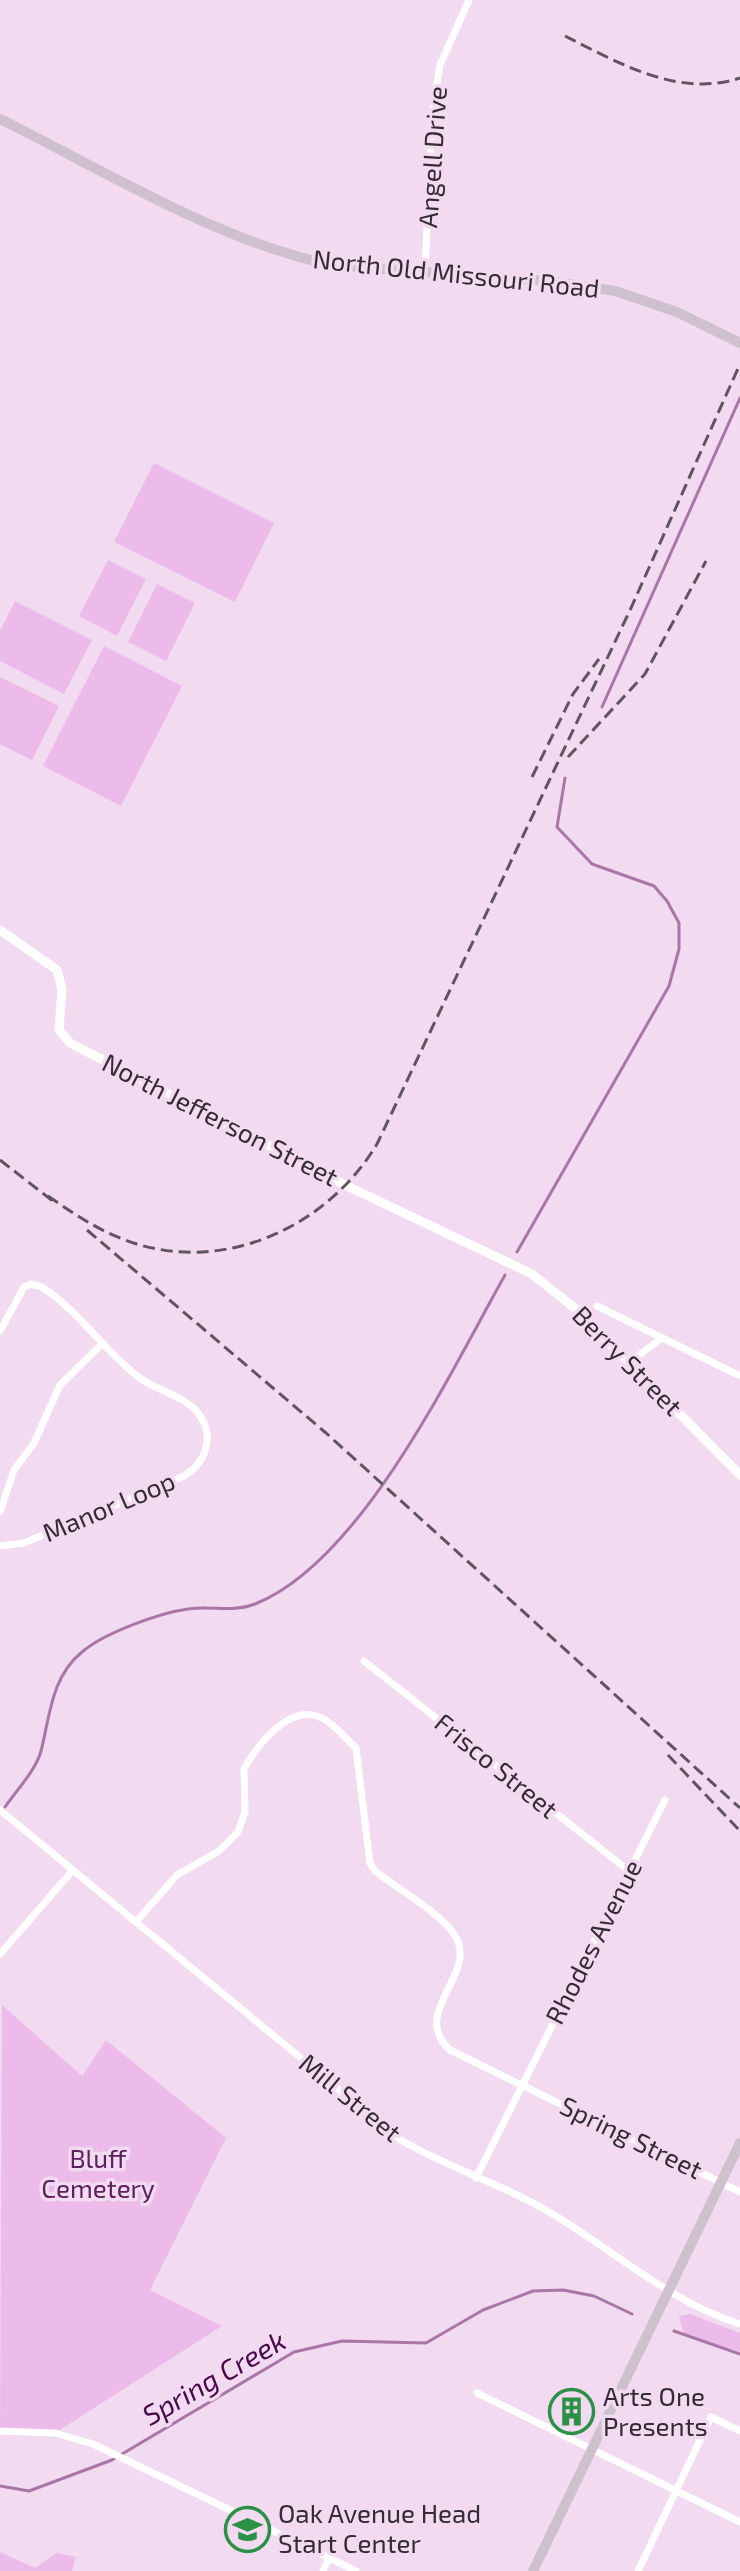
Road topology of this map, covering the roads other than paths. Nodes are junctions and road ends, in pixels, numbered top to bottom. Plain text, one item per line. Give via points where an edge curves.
1 (469, 0) edge
2 (0, 119) edge
3 (425, 273) junction
4 (740, 343) edge
5 (0, 930) edge
6 (505, 1260) joint
7 (597, 1306) dead end
8 (0, 1331) edge
9 (662, 1338) junction
10 (103, 1343) junction
11 (630, 1362) junction
12 (740, 1376) edge
13 (740, 1475) edge
14 (0, 1512) edge
15 (0, 1546) edge
16 (364, 1661) dead end
17 (665, 1800) dead end
18 (0, 1810) edge
19 (73, 1870) junction
20 (629, 1871) junction
21 (136, 1922) junction
22 (0, 1954) edge
23 (522, 2084) junction
24 (740, 2143) edge
25 (476, 2178) junction
26 (721, 2182) junction
27 (740, 2192) edge
28 (669, 2291) junction
29 (740, 2324) edge
30 (477, 2393) dead end
31 (0, 2431) edge
32 (740, 2431) edge
33 (591, 2449) junction
34 (678, 2492) junction
35 (740, 2522) edge
36 (329, 2558) junction
37 (323, 2571) edge
38 (356, 2571) edge
39 (533, 2571) edge
40 (638, 2571) edge

1 - 3 street, Angell Drive via 438,78 432,115
2 - 3 main road, North Old Missouri Road via 264,247 331,265
3 - 4 main road, North Old Missouri Road via 615,291 677,312
5 - 6 street, North Jefferson Street via 57,970 62,989 59,1030 70,1043 347,1186
6 - 11 street, Berry Street via 555,1289
7 - 9 street
8 - 10 street, Manor Loop via 24,1287 31,1284 42,1287
9 - 11 street
9 - 12 street
10 - 14 street via 60,1385 34,1443 14,1470
10 - 15 street, Manor Loop via 151,1386 192,1406 207,1433 205,1454 184,1476 24,1543
11 - 13 street, Berry Street
16 - 20 street, Frisco Street
17 - 20 street, Rhodes Avenue
18 - 19 street, Mill Street
19 - 21 street, Mill Street
19 - 22 street
20 - 23 street, Rhodes Avenue
21 - 23 street via 177,1875 219,1851 238,1832 245,1812 244,1769 273,1733 290,1718 319,1716 356,1748 370,1863 447,1926 459,1944 458,1966 435,2021 441,2042
21 - 25 street, Mill Street via 399,2139
23 - 25 street, Rhodes Avenue
23 - 26 street, Spring Street
24 - 26 main road
25 - 28 street, Mill Street via 542,2207
26 - 27 street, Spring Street
26 - 28 main road
28 - 29 street, Mill Street
28 - 33 main road
30 - 33 street
31 - 36 street via 55,2433 93,2444
32 - 34 street via 711,2417
33 - 34 street
33 - 39 main road
34 - 35 street
34 - 40 street
36 - 37 street
36 - 38 street

